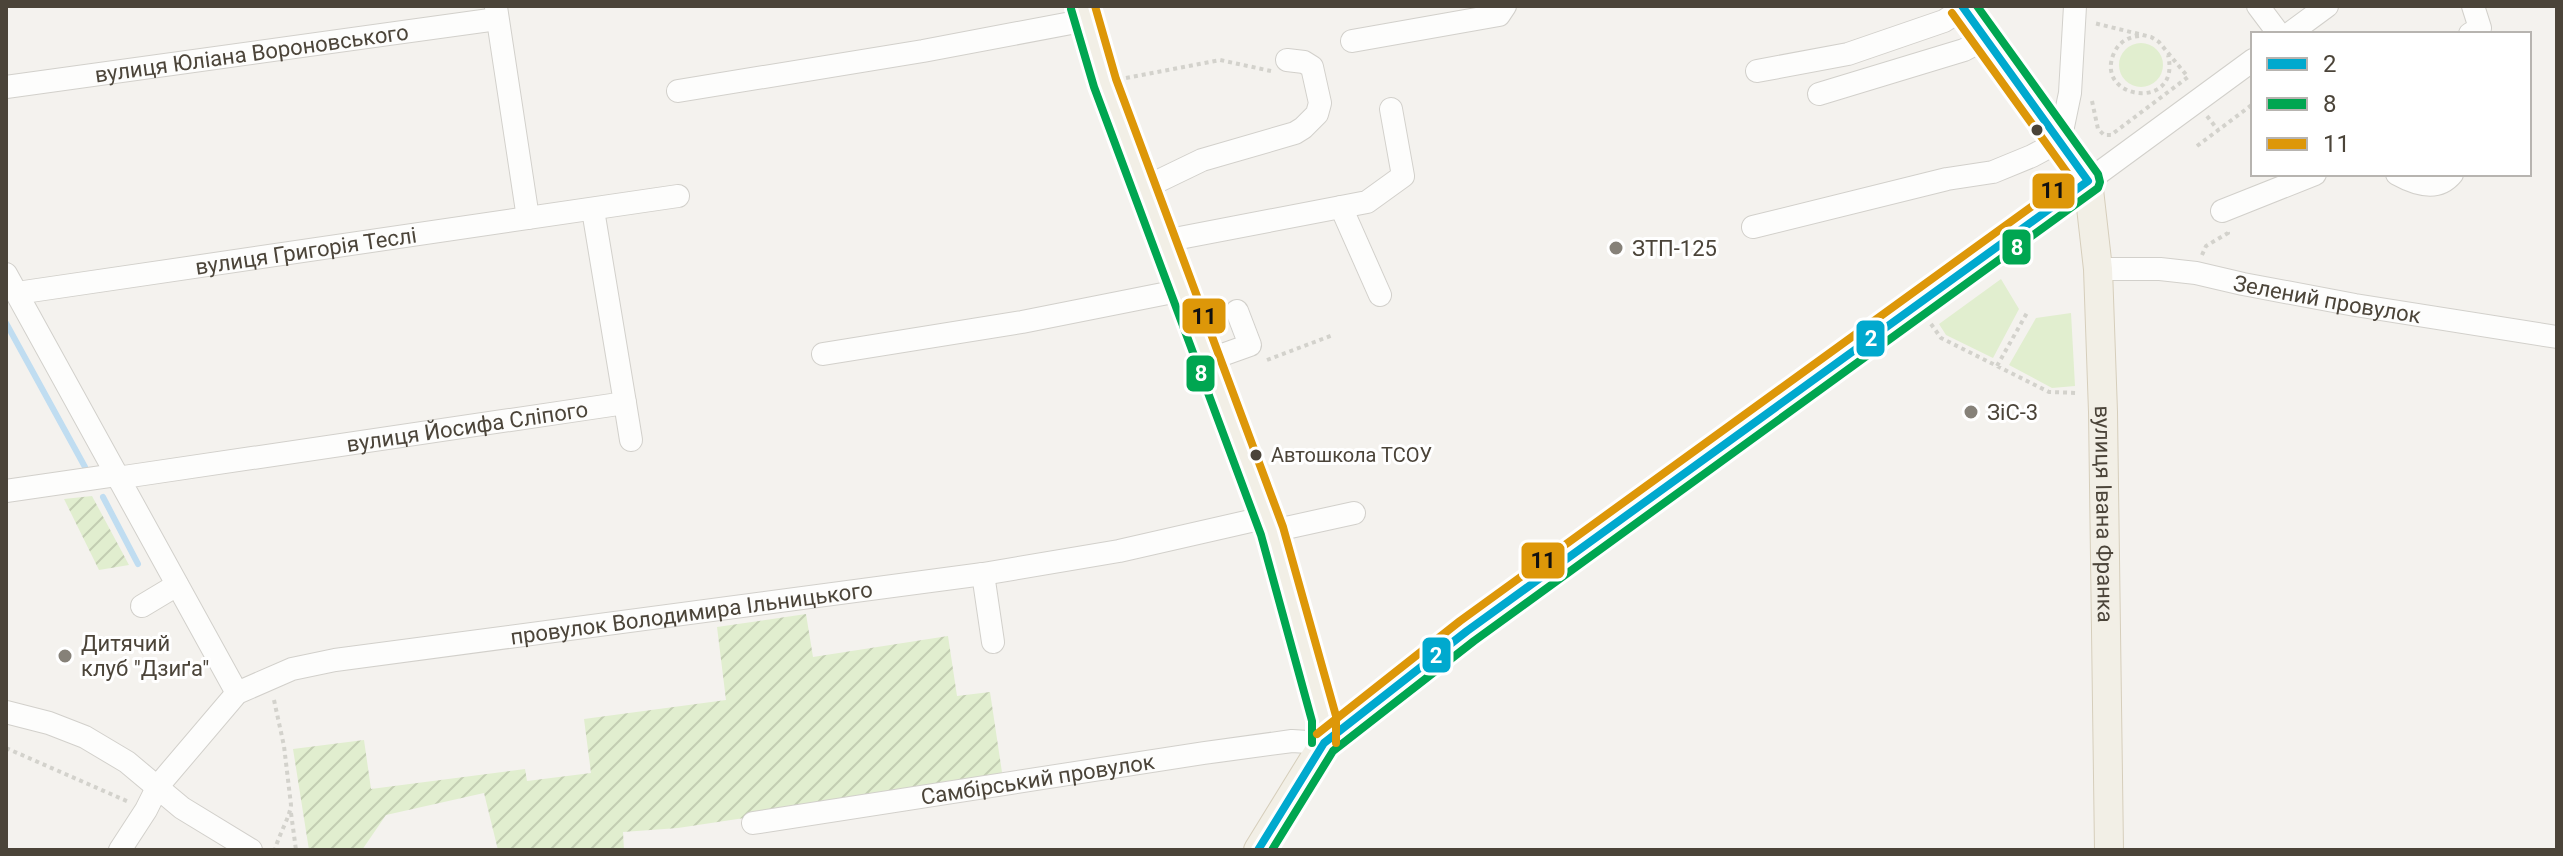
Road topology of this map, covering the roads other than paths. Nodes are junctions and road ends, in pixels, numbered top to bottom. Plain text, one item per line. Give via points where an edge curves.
1 (1505, 6) edge
2 (2258, 6) edge
3 (2327, 6) edge
4 (2473, 6) edge
5 (1963, 7) edge
6 (496, 12) edge
7 (1085, 13) edge
8 (2081, 14) edge
9 (2305, 30) edge
10 (2278, 32) edge
11 (2473, 32) edge
12 (1986, 38) junction
13 (1352, 41) dead end
14 (1287, 60) dead end
15 (2251, 61) edge
16 (1757, 71) dead end
17 (6, 87) edge
18 (678, 91) dead end
19 (1819, 94) dead end
20 (1391, 109) dead end
21 (2060, 141) junction
22 (2310, 176) edge
23 (2401, 176) edge
24 (2450, 176) edge
25 (2088, 181) junction
26 (1144, 188) junction
27 (678, 196) dead end
28 (1341, 207) junction
29 (593, 210) junction
30 (2222, 211) road end
31 (528, 218) junction
32 (1753, 227) dead end
33 (1164, 241) junction
34 (2098, 269) junction
35 (10, 285) edge
36 (1183, 290) junction
37 (1380, 295) dead end
38 (1237, 311) dead end
39 (2557, 337) edge
40 (823, 354) dead end
41 (1208, 360) junction
42 (625, 403) junction
43 (631, 440) dead end
44 (116, 477) junction
45 (6, 491) edge
46 (1354, 513) dead end
47 (1270, 524) junction
48 (983, 574) junction
49 (177, 585) junction
50 (142, 606) dead end
51 (993, 642) dead end
52 (237, 693) junction
53 (6, 712) edge
54 (1324, 743) junction
55 (158, 786) junction
56 (753, 823) dead end
57 (120, 850) edge
58 (251, 850) edge
59 (1258, 850) edge
60 (2109, 850) edge

1 - 13 street via 1499,15
2 - 10 street
3 - 9 street
4 - 11 street via 2480,28
5 - 12 street
5 - 16 street via 1944,21 1848,54
6 - 17 street, вулиця Юліана Вороновського
6 - 31 street
7 - 18 street via 923,51
7 - 26 main road
8 - 21 street
12 - 19 street via 1964,50
12 - 21 street
14 - 26 street via 1312,67 1320,103 1303,128 1202,160
15 - 25 street
20 - 28 street via 1403,176 1367,202
21 - 25 street
21 - 32 street via 1993,172
22 - 30 street
23 - 24 street via 2431,185
25 - 34 main road, вулиця Івана Франка
25 - 54 main road via 1467,631
26 - 33 main road
27 - 29 street, вулиця Григорія Теслі
28 - 33 street
28 - 37 street
29 - 31 street, вулиця Григорія Теслі
29 - 42 street
31 - 35 street, вулиця Григорія Теслі
33 - 36 main road
34 - 39 street, Зелений провулок via 2196,273
34 - 60 main road, вулиця Івана Франка
35 - 44 street
36 - 40 street
36 - 41 main road
38 - 41 street via 1250,345
41 - 47 main road
42 - 43 street
42 - 44 street, вулиця Йосифа Сліпого
44 - 45 street, вулиця Йосифа Сліпого
44 - 49 street
46 - 47 street, провулок Володимира Ільницького
47 - 48 street, провулок Володимира Ільницького
47 - 54 main road via 1324,719
48 - 51 street
48 - 52 street, провулок Володимира Ільницького via 335,660 292,669
49 - 50 street
49 - 52 street
52 - 55 street, провулок Володимира Ільницького
53 - 55 street via 85,737
54 - 56 street, Самбірський провулок via 1292,741 1204,753
54 - 59 main road
55 - 57 street, провулок Володимира Ільницького
55 - 58 street via 182,808

